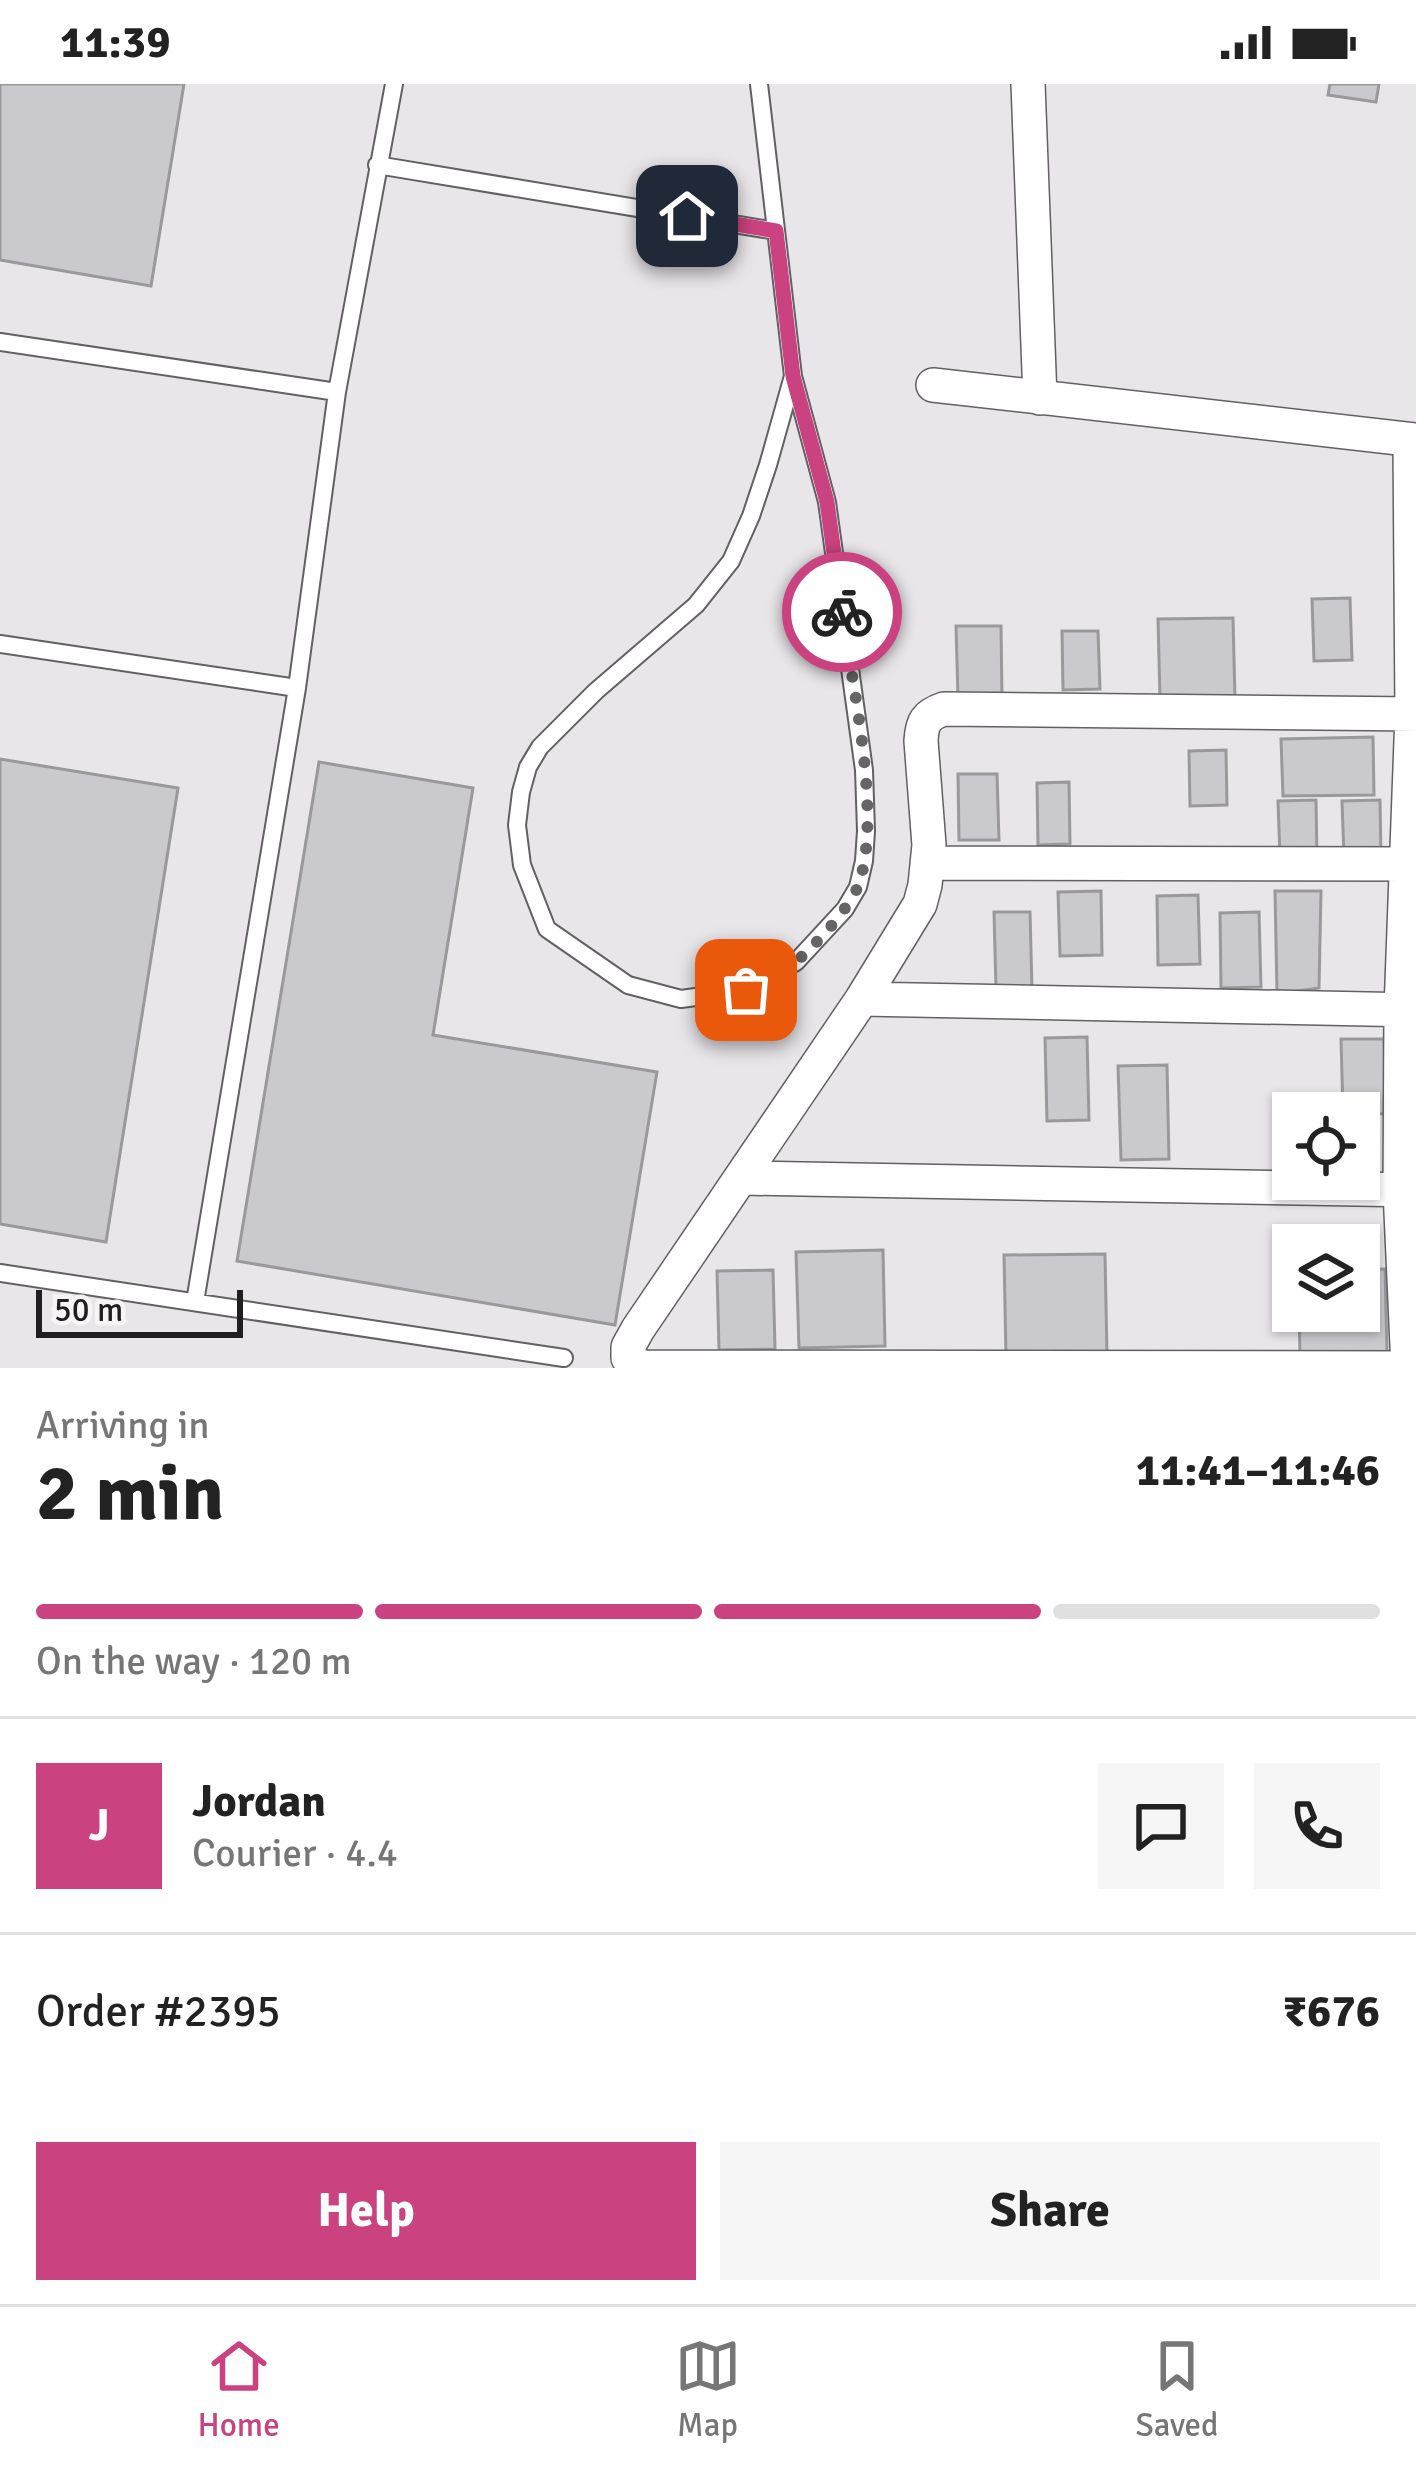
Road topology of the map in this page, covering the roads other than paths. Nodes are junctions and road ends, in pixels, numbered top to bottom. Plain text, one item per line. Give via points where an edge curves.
1 (394, 84) edge
2 (759, 84) edge
3 (1028, 84) edge
4 (377, 165) junction
5 (776, 231) junction
6 (0, 342) edge
7 (793, 376) junction
8 (933, 385) dead end
9 (338, 392) junction
10 (1040, 398) junction
11 (1413, 440) edge
12 (1414, 573) edge
13 (0, 644) edge
14 (297, 688) junction
15 (1414, 714) edge
16 (927, 863) junction
17 (1412, 864) edge
18 (862, 999) junction
19 (1408, 1010) edge
20 (742, 1178) junction
21 (1408, 1190) edge
22 (0, 1273) edge
23 (195, 1302) junction
24 (564, 1358) dead end
25 (1412, 1368) edge

1 - 4 lane
2 - 5 lane
3 - 10 street
4 - 5 lane
4 - 9 lane
5 - 7 lane
6 - 9 lane
7 - 7 lane via 730,561 696,604 540,747 520,792 522,865 547,929 628,986 681,1000 746,990 796,962 845,909 864,861 864,770 827,502
8 - 10 street
9 - 14 lane
10 - 11 street
11 - 12 street
12 - 15 street
13 - 14 lane
14 - 23 lane
15 - 16 street via 944,709 922,724
15 - 17 street
16 - 17 street
16 - 18 street via 920,904
17 - 19 street
18 - 19 street
18 - 20 street
19 - 21 street
20 - 21 street
20 - 25 street via 638,1329 628,1347 633,1364
21 - 25 street
22 - 23 lane
23 - 24 lane

